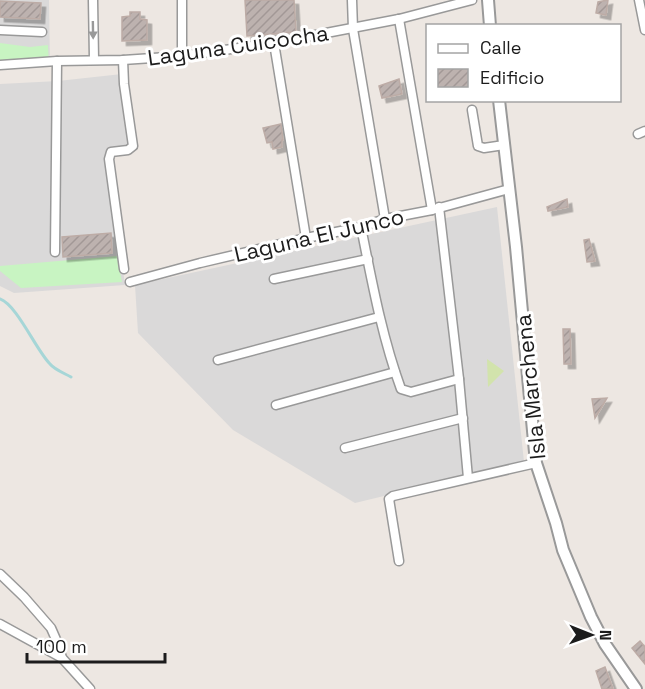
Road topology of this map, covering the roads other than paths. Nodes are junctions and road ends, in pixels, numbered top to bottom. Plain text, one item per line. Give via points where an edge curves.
1 (93, 0) edge
2 (182, 0) edge
3 (352, 0) edge
4 (472, 0) edge
5 (488, 0) edge
6 (639, 0) edge
7 (399, 20) junction
8 (490, 24) edge
9 (353, 29) junction
10 (0, 30) edge
11 (645, 30) edge
12 (42, 32) dead end
13 (274, 43) junction
14 (182, 56) junction
15 (94, 59) junction
16 (123, 60) junction
17 (57, 61) junction
18 (0, 65) edge
19 (499, 102) edge
20 (472, 110) dead end
21 (504, 145) junction
22 (509, 189) junction
23 (436, 208) junction
24 (385, 219) junction
25 (361, 227) junction
26 (306, 238) junction
27 (55, 252) dead end
28 (368, 259) junction
29 (124, 269) dead end
30 (274, 279) dead end
31 (130, 282) dead end
32 (380, 317) junction
33 (218, 360) dead end
34 (395, 372) junction
35 (459, 379) junction
36 (276, 405) dead end
37 (463, 418) junction
38 (345, 448) dead end
39 (536, 463) junction
40 (468, 478) junction
41 (399, 561) dead end
42 (0, 574) edge
43 (0, 624) edge
44 (62, 658) junction
45 (90, 689) edge
46 (636, 689) edge

1 -> 15 street
2 - 14 street
3 - 9 street
4 - 7 street, Laguna Cuicocha
5 - 8 street
6 - 11 street
7 - 9 street, Laguna Cuicocha
7 - 23 street
9 - 13 street, Laguna Cuicocha
9 - 24 street
10 - 12 street
13 - 14 street, Laguna Cuicocha
13 - 26 street
14 - 16 street, Laguna Cuicocha
15 - 16 street, Laguna Cuicocha
15 - 17 street, Laguna Cuicocha
16 - 29 street via 133,146 111,152 109,159
17 - 18 street, Laguna Cuicocha
17 - 27 street
19 - 21 street, Isla Marchena
20 - 21 street via 478,146
21 - 22 street, Isla Marchena
22 - 23 street, Laguna El Junco
22 - 39 street, Isla Marchena
23 - 24 street, Laguna El Junco
23 - 35 street
24 - 25 street, Laguna El Junco
25 - 26 street, Laguna El Junco
25 - 28 street
26 - 31 street, Laguna El Junco
28 - 30 street
28 - 32 street
32 - 33 street
32 - 34 street
34 - 35 street via 401,389 411,392
34 - 36 street
35 - 37 street
37 - 38 street
37 - 40 street
39 - 40 street
39 - 46 street, Isla Marchena via 563,550 591,617
40 - 41 street via 388,499
42 - 44 street via 51,628
43 - 44 street
44 - 45 street

